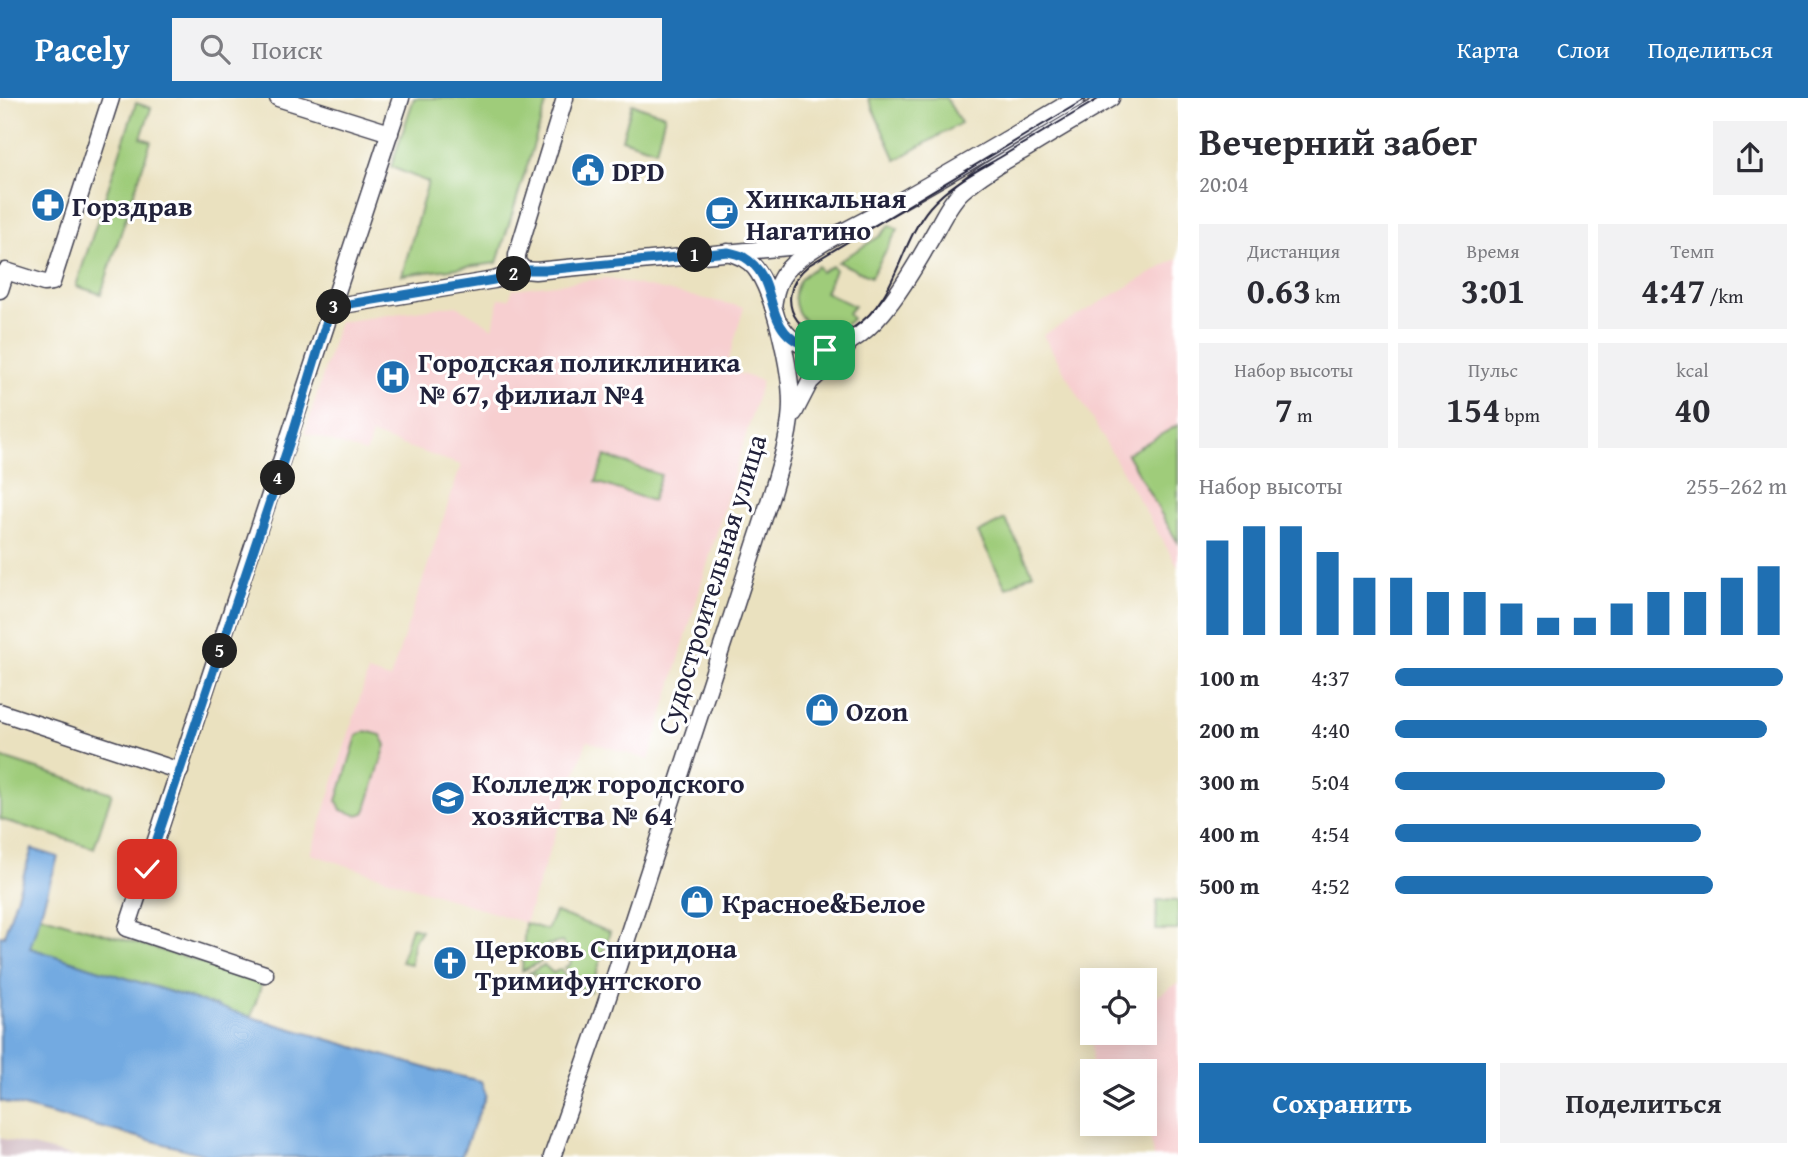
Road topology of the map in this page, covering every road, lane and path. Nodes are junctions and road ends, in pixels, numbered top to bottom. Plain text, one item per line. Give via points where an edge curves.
1 (111, 98) edge
2 (278, 98) edge
3 (401, 98) edge
4 (565, 98) edge
5 (1077, 98) edge
6 (1111, 98) edge
7 (390, 133) junction
8 (927, 187) junction
9 (949, 207) junction
10 (848, 230) junction
11 (728, 252) junction
12 (524, 270) junction
13 (0, 290) edge
14 (331, 307) junction
15 (775, 313) junction
16 (853, 340) junction
17 (788, 425) junction
18 (0, 712) edge
19 (180, 771) junction
20 (265, 974) dead end
21 (552, 1157) edge

1 - 13 street via 52,282 44,284 6,271
2 - 7 street
3 - 7 street
4 - 12 street via 517,255
5 - 8 street
6 - 9 street via 979,176
7 - 14 street
8 - 9 street via 944,191
8 - 10 street
9 - 16 street via 904,284
10 - 11 street via 816,242
10 - 15 street via 791,265 775,291
11 - 12 street
11 - 15 street via 745,258 756,269
12 - 14 street via 494,280
14 - 19 street
15 - 16 street via 786,334 811,349 825,350
15 - 17 street via 791,404
16 - 17 street via 810,382
17 - 21 street, Судостроительная улица via 772,493
18 - 19 street
19 - 20 street via 127,928

